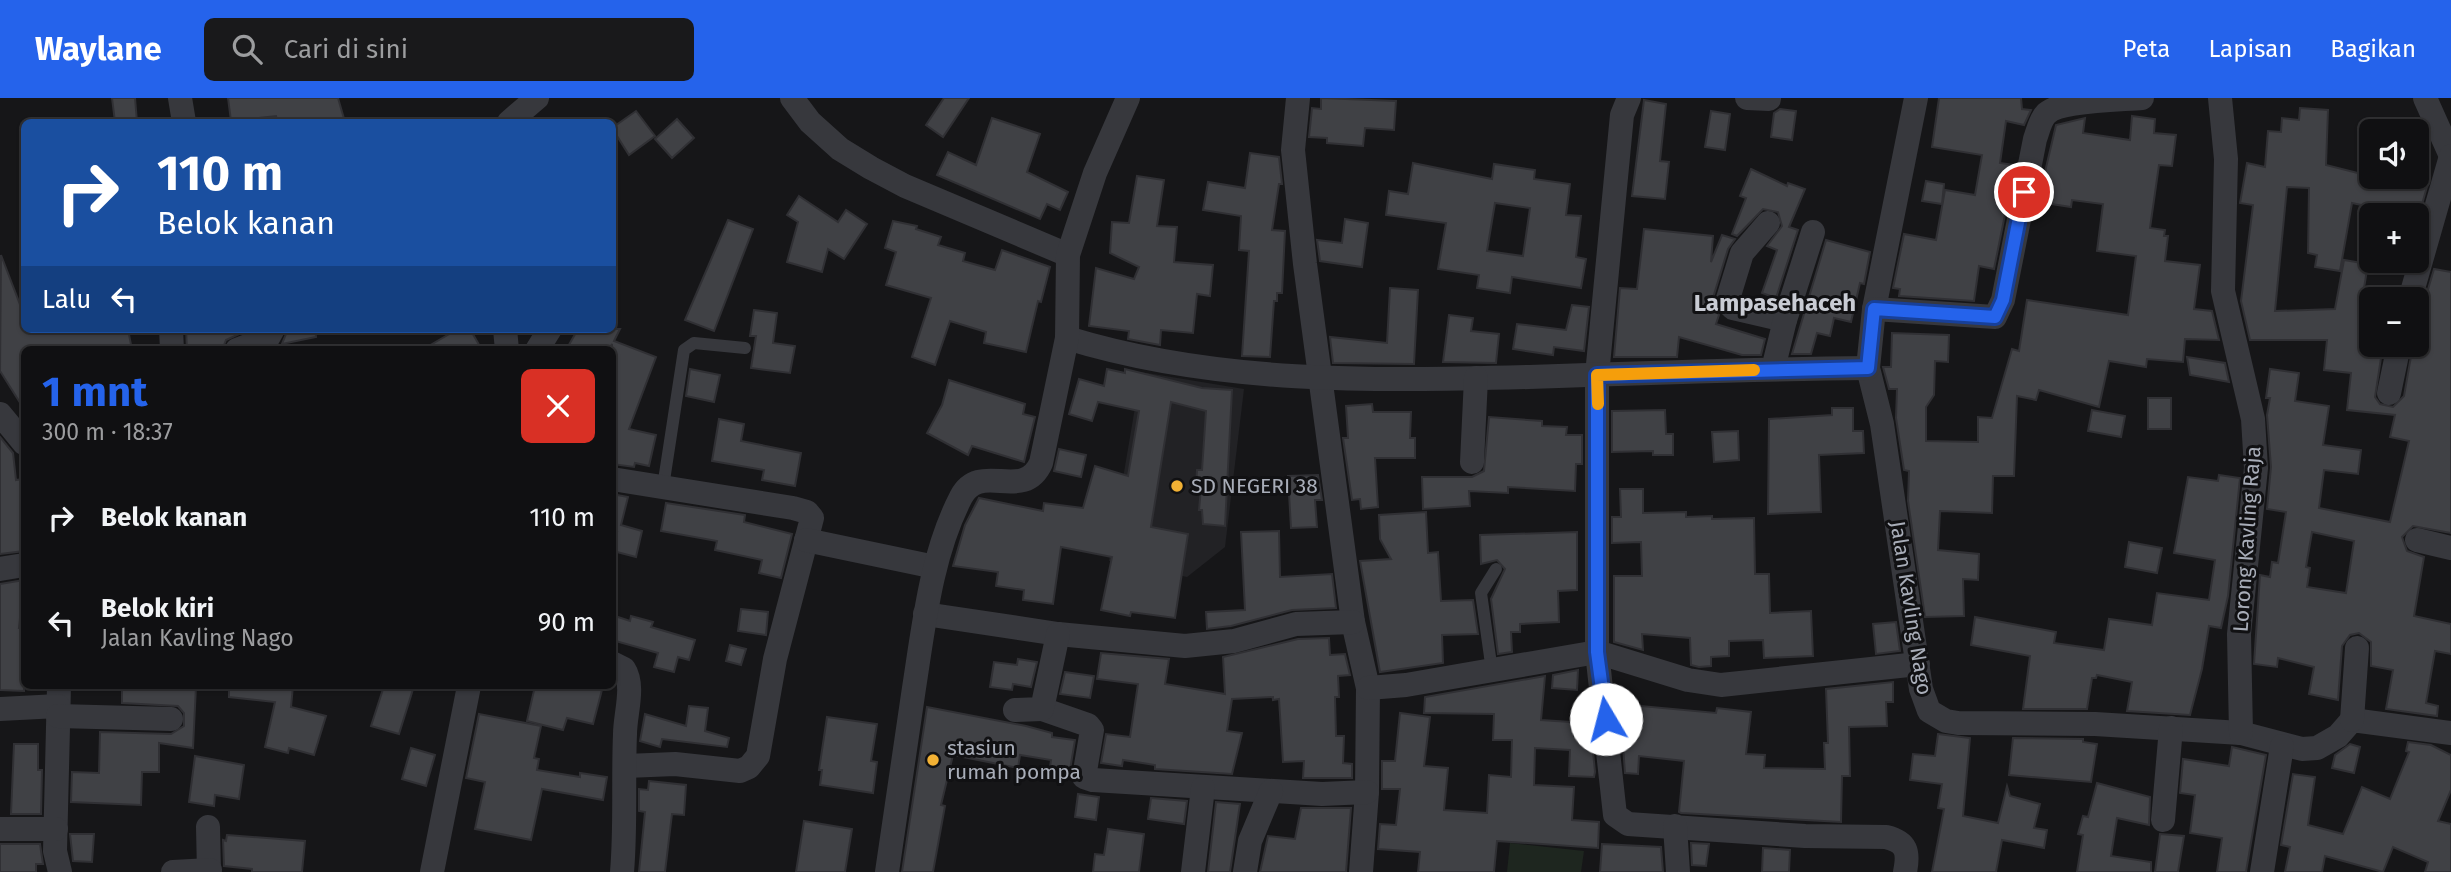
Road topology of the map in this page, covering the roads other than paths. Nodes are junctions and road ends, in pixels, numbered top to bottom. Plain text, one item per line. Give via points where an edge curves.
1 (180, 98) edge
2 (537, 98) edge
3 (792, 98) edge
4 (1128, 98) edge
5 (1298, 98) edge
6 (1747, 98) edge
7 (1916, 98) edge
8 (2143, 98) edge
9 (2220, 98) edge
10 (2425, 98) edge
11 (1769, 99) edge
12 (1626, 100) edge
13 (184, 119) edge
14 (512, 119) edge
15 (2451, 156) edge
16 (1768, 223) dead end
17 (1813, 232) dead end
18 (1068, 255) junction
19 (2413, 287) edge
20 (1874, 309) junction
21 (1784, 320) junction
22 (271, 333) edge
23 (1067, 338) junction
24 (247, 346) edge
25 (745, 348) dead end
26 (2396, 357) edge
27 (1868, 368) junction
28 (1773, 369) junction
29 (1597, 375) junction
30 (1476, 378) junction
31 (1320, 379) junction
32 (2389, 393) dead end
33 (0, 414) edge
34 (21, 439) edge
35 (1472, 462) dead end
36 (616, 480) edge
37 (663, 487) junction
38 (806, 540) junction
39 (2417, 540) dead end
40 (2451, 548) edge
41 (21, 566) edge
42 (935, 567) junction
43 (0, 569) edge
44 (1496, 569) dead end
45 (925, 614) junction
46 (1353, 622) junction
47 (1058, 634) junction
48 (2357, 648) dead end
49 (1597, 652) junction
50 (1918, 664) junction
51 (616, 665) edge
52 (1492, 671) junction
53 (1368, 688) junction
54 (468, 689) edge
55 (58, 703) edge
56 (0, 709) edge
57 (1042, 709) junction
58 (1015, 710) dead end
59 (171, 719) dead end
60 (2353, 720) junction
61 (2171, 728) junction
62 (2241, 733) junction
63 (2451, 733) edge
64 (2282, 746) junction
65 (626, 766) junction
66 (1203, 788) junction
67 (1271, 790) junction
68 (1367, 792) junction
69 (2164, 820) dead end
70 (1675, 826) junction
71 (208, 827) dead end
72 (0, 829) edge
73 (56, 829) junction
74 (209, 871) edge
75 (60, 872) edge
76 (173, 872) edge
77 (432, 872) edge
78 (622, 872) edge
79 (887, 872) edge
80 (1193, 872) edge
81 (1245, 872) edge
82 (1362, 872) edge
83 (1678, 872) edge
84 (1905, 872) edge
85 (2262, 872) edge

1 - 13 street
2 - 14 street
3 - 18 street via 840,149 871,168
4 - 18 street via 1091,184
5 - 31 street via 1294,166
6 - 11 street
7 - 20 street, Jalan Kavling Nago
8 - 20 street via 2068,105 2044,115 2035,139 2003,300 1995,317
9 - 62 street, Lorong Kavling Raja via 2226,159 2223,291 2253,419 2256,468 2239,634
10 - 15 street
12 - 29 street
15 - 19 street
16 - 21 street via 1742,253 1727,302 1733,308
17 - 21 street
18 - 23 street
20 - 27 street, Jalan Kavling Nago
21 - 28 street
22 - 24 street
23 - 31 street via 1160,362
23 - 42 street via 1036,474 1023,482 985,481 968,487
25 - 37 lane via 694,343 684,349
26 - 32 street
27 - 28 street
27 - 50 street, Jalan Kavling Nago via 1882,424
28 - 29 street
29 - 30 street
29 - 49 street
30 - 31 street
30 - 35 street
31 - 46 street
33 - 34 street
36 - 37 street
37 - 38 street via 807,512 812,518
38 - 42 street
38 - 65 street via 775,659 762,743 749,767 740,771 675,764
39 - 40 street
41 - 43 street
42 - 45 street
44 - 52 lane via 1481,593
45 - 47 street
45 - 79 street
46 - 47 street via 1296,624 1206,645
46 - 53 street
47 - 57 street
48 - 60 street
49 - 50 street via 1677,677 1721,685
49 - 52 street
49 - 70 street via 1615,815 1628,824
50 - 61 street, Jalan Kavling Nago via 1924,703 1934,716 1946,721
51 - 65 street via 624,669 629,684
52 - 53 street
53 - 68 street
54 - 77 street
55 - 56 street
55 - 59 street
55 - 73 street
57 - 58 street
57 - 66 street via 1092,730 1084,777
60 - 63 street
60 - 64 street, Jalan Kavling Nago via 2317,748
61 - 62 street, Jalan Kavling Nago
61 - 69 street
62 - 64 street, Jalan Kavling Nago
64 - 85 street
65 - 78 street
66 - 67 street
66 - 80 street
67 - 68 street
67 - 81 street via 1250,841
68 - 82 street
70 - 83 street
70 - 84 street via 1886,837 1904,845 1908,858
71 - 74 street
72 - 73 street
73 - 75 street
74 - 76 street

